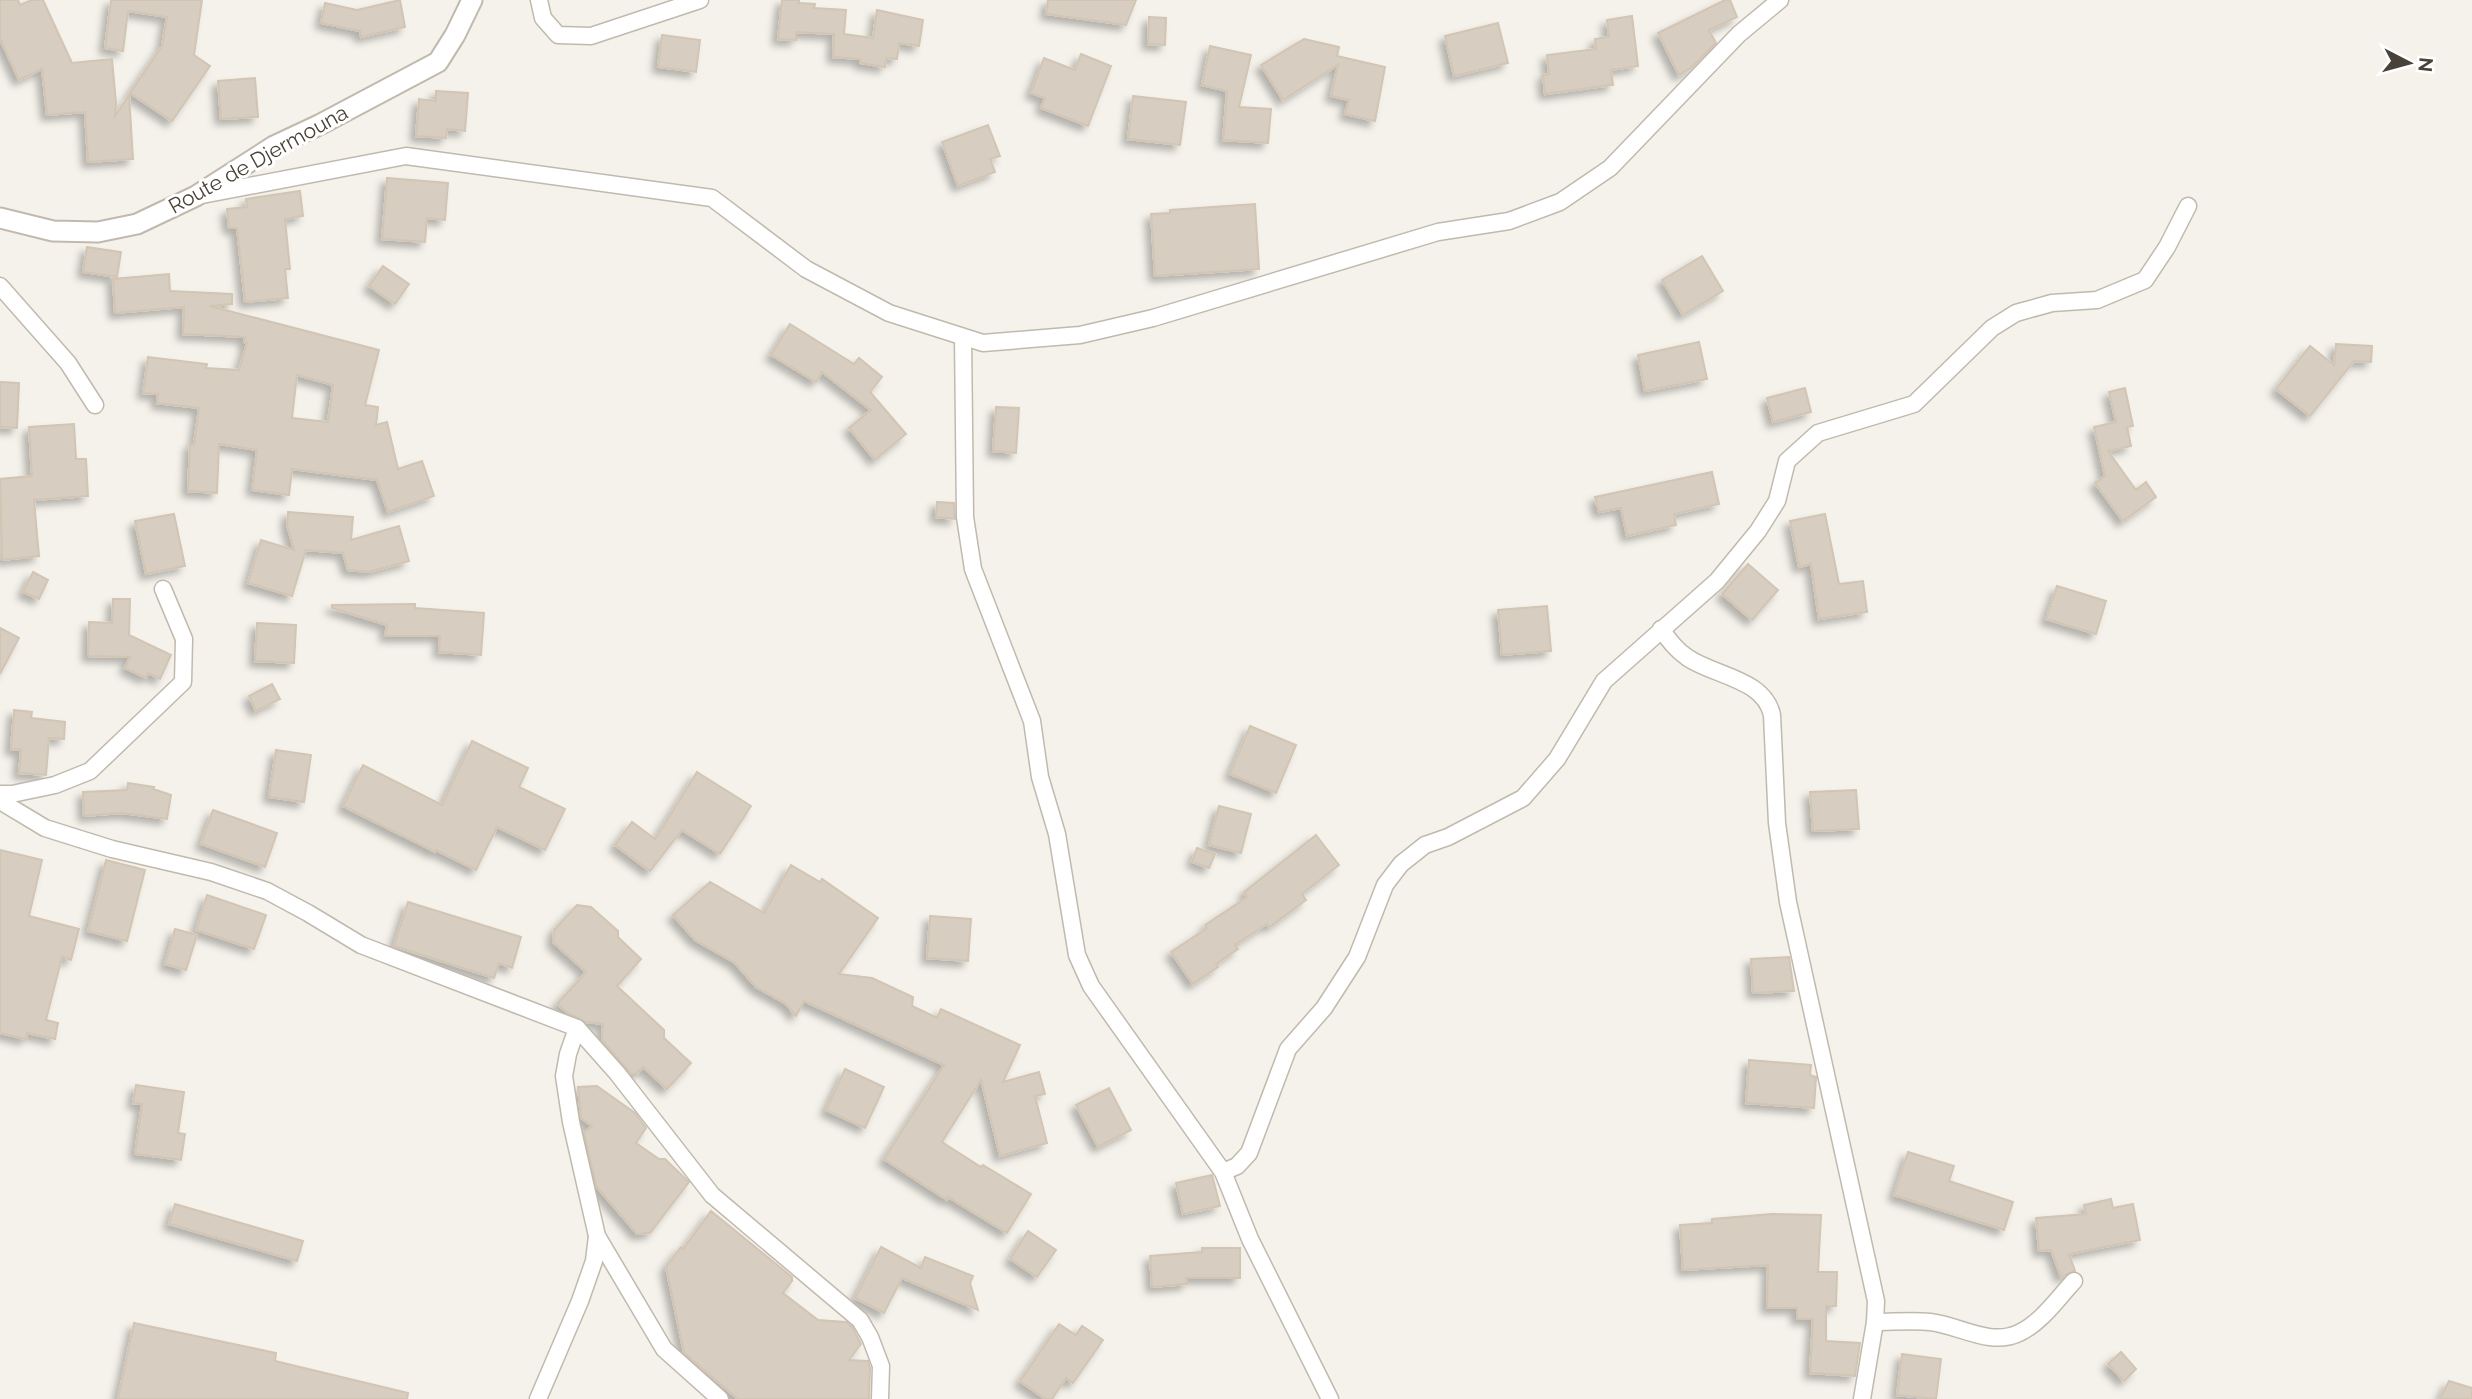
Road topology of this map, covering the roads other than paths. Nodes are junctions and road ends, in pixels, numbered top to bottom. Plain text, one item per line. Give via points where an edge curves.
1 (472, 0) edge
2 (539, 0) edge
3 (700, 0) edge
4 (1780, 0) edge
5 (196, 196) junction
6 (2188, 206) dead end
7 (0, 218) edge
8 (0, 286) edge
9 (963, 337) junction
10 (95, 405) dead end
11 (163, 589) dead end
12 (1661, 629) junction
13 (0, 794) edge
14 (0, 802) edge
15 (578, 1028) junction
16 (1223, 1172) junction
17 (597, 1236) junction
18 (2074, 1281) dead end
19 (1875, 1322) junction
20 (538, 1399) edge
21 (720, 1399) edge
22 (880, 1399) edge
23 (1330, 1399) edge
24 (1862, 1399) edge

1 - 5 street, Route de Djermouna via 438,62 274,146
2 - 3 street via 543,18 558,35 591,36
4 - 9 street via 1739,34 1611,168 1560,202 1509,221 1438,232 1153,318 1080,335 983,343
5 - 7 street, Route de Djermouna via 137,224 98,232 53,231
5 - 9 street via 406,156 712,198 806,269 889,313
6 - 12 street via 2145,280 2097,300 2052,303 2016,313 1993,328 1914,404 1818,433 1787,461 1777,502 1758,531 1717,581
8 - 10 street via 68,363
9 - 16 street via 965,517 973,569 1032,721 1077,955 1091,986
11 - 13 street via 184,639 183,682 90,771 55,785
12 - 16 street via 1604,681 1557,759 1523,798 1425,845 1401,864 1385,885 1357,957 1324,1008 1288,1049 1250,1153
12 - 19 street via 1689,659 1758,690 1770,704 1777,823 1788,902 1873,1282
14 - 15 street via 45,828 267,891 361,945
15 - 17 street via 564,1076
15 - 22 street via 712,1195 860,1320 881,1366
16 - 23 street via 1250,1239
17 - 20 street via 580,1301
17 - 21 street via 664,1349
18 - 19 street via 2034,1324 2003,1338 1927,1322
19 - 24 street

